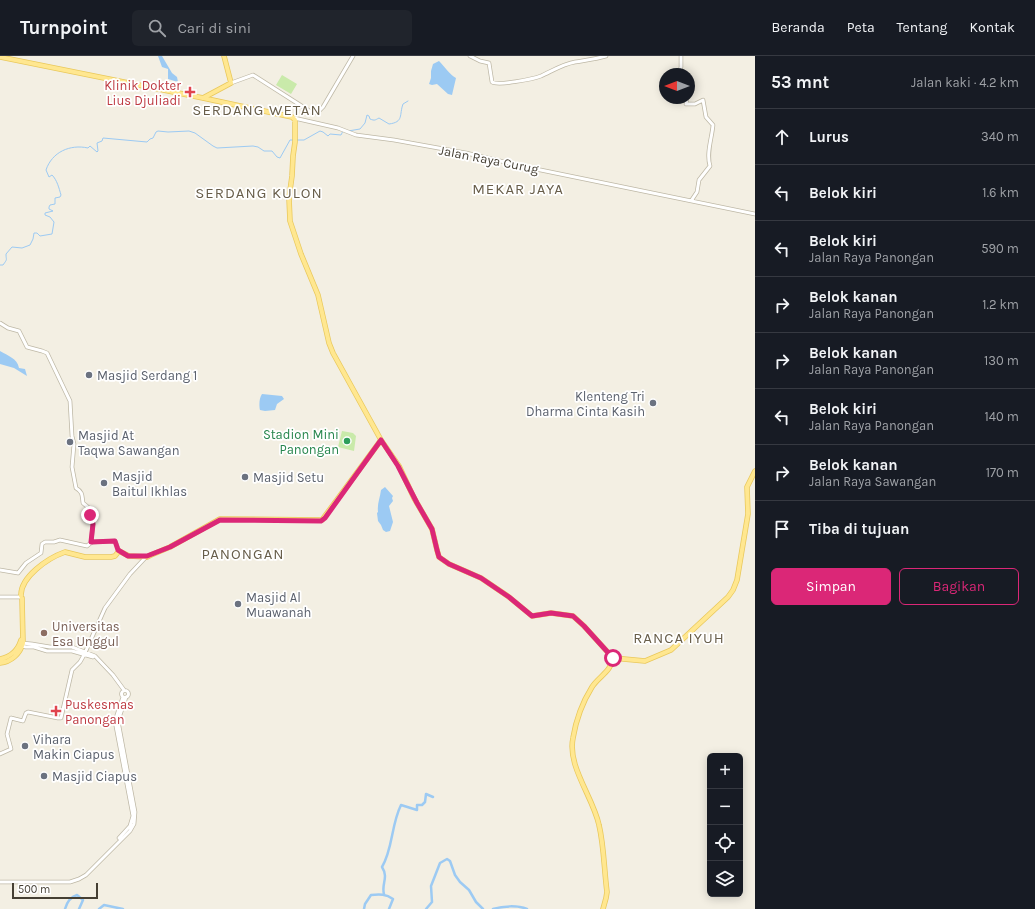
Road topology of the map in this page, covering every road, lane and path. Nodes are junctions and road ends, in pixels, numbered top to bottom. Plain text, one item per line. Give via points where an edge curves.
1 (224, 56) edge
2 (353, 56) edge
3 (470, 56) edge
4 (606, 56) edge
5 (681, 56) edge
6 (0, 57) edge
7 (680, 68) edge
8 (231, 83) junction
9 (203, 98) junction
10 (695, 104) edge
11 (294, 118) junction
12 (691, 201) junction
13 (755, 214) edge
14 (0, 323) edge
15 (381, 440) junction
16 (755, 471) edge
17 (91, 542) junction
18 (120, 552) junction
19 (145, 557) junction
20 (0, 570) edge
21 (0, 597) edge
22 (21, 597) junction
23 (23, 636) junction
24 (28, 643) junction
25 (21, 647) junction
26 (50, 649) junction
27 (84, 654) junction
28 (0, 658) edge
29 (613, 658) junction
30 (0, 663) edge
31 (123, 690) junction
32 (124, 697) junction
33 (0, 754) edge
34 (0, 882) edge
35 (603, 909) edge

1 - 8 main road
2 - 8 street via 317,113 311,112 253,75
3 - 4 street via 489,63 494,84 538,77 574,63
5 - 7 street
6 - 9 main road
8 - 9 main road
9 - 11 main road
10 - 12 street via 703,100 706,117 713,125 713,134 709,145 710,166 699,180 697,192
11 - 12 street, Jalan Raya Curug via 358,135 466,153
11 - 15 main road via 296,140 289,198 292,228 318,295 332,351
12 - 13 street, Jalan Raya Curug
14 - 17 street via 19,331 27,347 47,353 70,400 74,444 72,467 76,488 81,492 83,503 90,508 93,524
15 - 19 main road via 322,520 220,520 170,547
15 - 29 main road via 432,529 439,557 481,578 532,616 551,613 573,616
16 - 29 main road via 747,487 748,514 737,580 728,597 671,650 645,662
17 - 18 street via 115,541
17 - 20 street via 87,546 60,540 45,542 40,554 18,572
18 - 19 main road via 128,556
18 - 22 main road via 111,557 85,557 62,553 34,570 22,586
19 - 27 street via 105,608
21 - 22 street
22 - 23 main road
22 - 25 main road
23 - 24 street
23 - 25 main road
24 - 25 street
24 - 26 street
25 - 26 street
25 - 28 main road via 9,656
25 - 30 main road via 8,661
26 - 27 street via 72,650
27 - 31 street via 97,659
27 - 33 street via 72,670 61,718 28,712 23,721 10,718 7,734 11,749
29 - 35 main road via 610,667 593,685 584,701 577,717 572,746 574,760 599,824 607,892
31 - 32 street via 121,695
31 - 32 street via 129,693
32 - 34 street via 115,721 133,816 121,840 79,880

